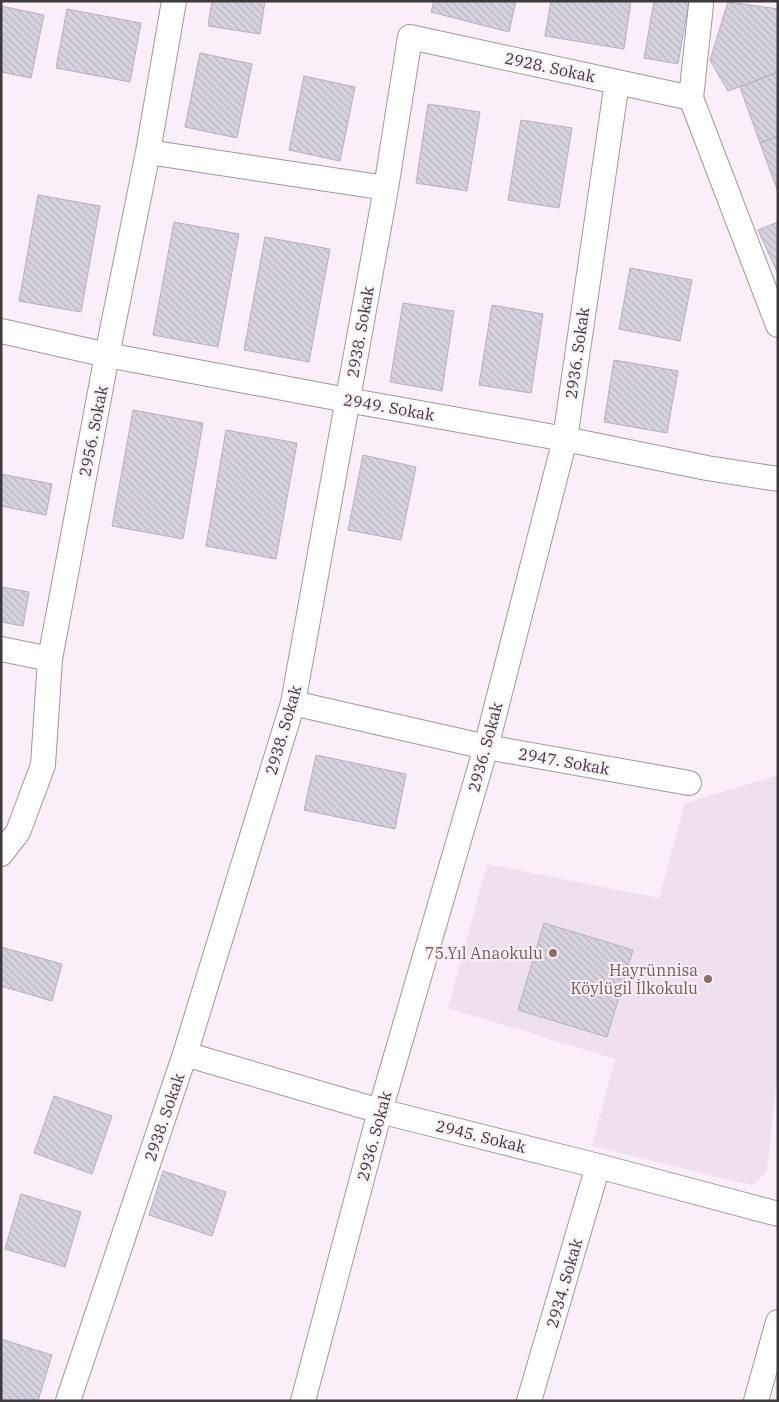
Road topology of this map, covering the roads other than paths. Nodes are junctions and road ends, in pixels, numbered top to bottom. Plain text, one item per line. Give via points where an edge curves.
1 (174, 1) edge
2 (701, 5) dead end
3 (410, 37) joint
4 (617, 82) junction
5 (691, 98) junction
6 (148, 152) junction
7 (386, 188) junction
8 (778, 325) edge
9 (1, 331) edge
10 (107, 355) junction
11 (347, 400) junction
12 (565, 439) junction
13 (778, 479) edge
14 (1, 650) edge
15 (50, 659) junction
16 (293, 703) junction
17 (486, 747) junction
18 (688, 783) dead end
19 (1, 854) edge
20 (185, 1054) junction
21 (380, 1111) junction
22 (598, 1166) junction
23 (778, 1214) edge
24 (778, 1322) edge
25 (68, 1401) edge
26 (303, 1401) edge
27 (529, 1401) edge
28 (756, 1401) edge

1 - 6 street, 2956. Sokak
2 - 5 street
3 - 4 street, 2928. Sokak
3 - 7 street, 2938. Sokak
4 - 5 street, 2928. Sokak
4 - 12 street, 2936. Sokak
5 - 8 street
6 - 7 street
6 - 10 street, 2956. Sokak
7 - 11 street, 2938. Sokak
9 - 10 street, 2949. Sokak
10 - 11 street, 2949. Sokak
10 - 15 street, 2956. Sokak
11 - 12 street, 2949. Sokak
11 - 16 street, 2938. Sokak
12 - 13 street, 2949. Sokak
12 - 17 street, 2936. Sokak
14 - 15 street
15 - 19 street, 2956. Sokak via 43,765 18,832
16 - 17 street, 2947. Sokak
16 - 20 street, 2938. Sokak
17 - 18 street, 2947. Sokak
17 - 21 street, 2936. Sokak
20 - 21 street, 2945. Sokak
20 - 25 street, 2938. Sokak
21 - 22 street, 2945. Sokak
21 - 26 street, 2936. Sokak
22 - 23 street, 2945. Sokak
22 - 27 street, 2934. Sokak
24 - 28 street

